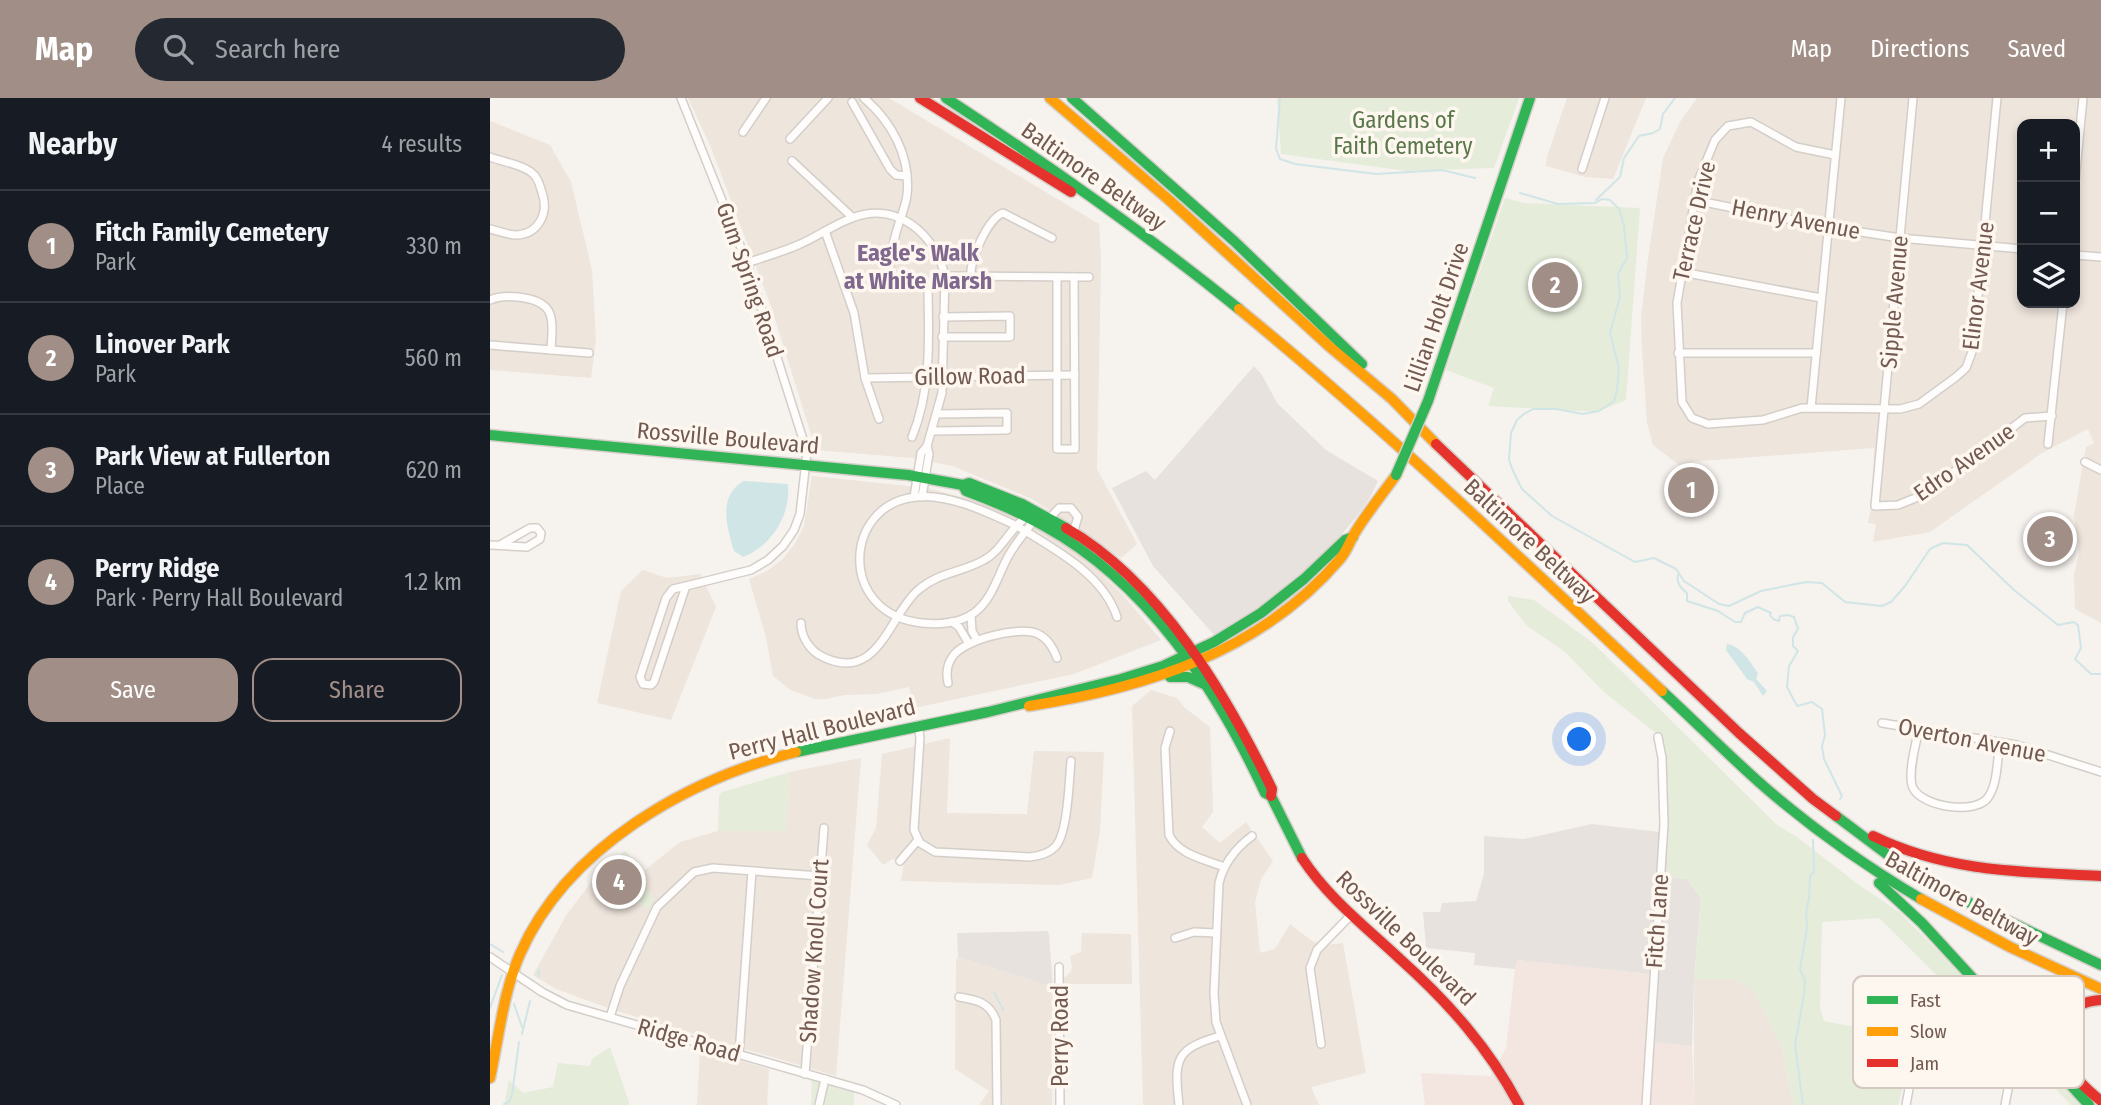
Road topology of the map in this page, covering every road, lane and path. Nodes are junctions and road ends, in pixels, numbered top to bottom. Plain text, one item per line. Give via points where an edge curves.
1 (681, 98) edge
2 (766, 98) edge
3 (828, 98) edge
4 (864, 98) edge
5 (920, 98) edge
6 (946, 98) edge
7 (1050, 98) edge
8 (1072, 98) edge
9 (1530, 98) edge
10 (1605, 98) edge
11 (1841, 98) edge
12 (1913, 98) edge
13 (1997, 98) edge
14 (2083, 98) edge
15 (852, 102) dead end
16 (2080, 129) edge
17 (743, 132) dead end
18 (790, 139) dead end
19 (1835, 155) junction
20 (490, 157) edge
21 (792, 161) dead end
22 (1582, 169) dead end
23 (907, 176) junction
24 (1694, 200) junction
25 (852, 218) junction
26 (901, 219) junction
27 (1828, 227) junction
28 (490, 229) edge
29 (825, 231) junction
30 (1052, 238) dead end
31 (1900, 238) junction
32 (1983, 246) junction
33 (2017, 249) edge
34 (2080, 255) edge
35 (2101, 257) edge
36 (747, 263) junction
37 (1191, 272) junction
38 (1682, 272) junction
39 (945, 276) junction
40 (971, 277) junction
41 (1057, 277) junction
42 (1074, 277) junction
43 (1089, 277) dead end
44 (888, 281) dead end
45 (928, 292) dead end
46 (1821, 298) junction
47 (490, 300) edge
48 (2063, 308) edge
49 (943, 317) junction
50 (942, 337) junction
51 (490, 345) edge
52 (551, 350) junction
53 (589, 353) dead end
54 (1816, 353) junction
55 (1678, 354) junction
56 (927, 375) junction
57 (943, 375) junction
58 (1056, 375) junction
59 (1075, 375) junction
60 (866, 378) junction
61 (1392, 399) junction
62 (1811, 408) junction
63 (1883, 409) junction
64 (938, 414) junction
65 (2052, 416) junction
66 (878, 419) dead end
67 (932, 431) junction
68 (490, 435) edge
69 (912, 437) dead end
70 (2048, 444) dead end
71 (2085, 462) dead end
72 (806, 465) junction
73 (2101, 470) edge
74 (921, 477) junction
75 (962, 485) junction
76 (918, 497) junction
77 (1875, 506) joint
78 (1029, 516) junction
79 (1050, 519) junction
80 (1017, 526) junction
81 (1026, 531) junction
82 (1073, 533) junction
83 (490, 545) edge
84 (500, 545) junction
85 (1002, 546) junction
86 (1010, 553) junction
87 (686, 586) junction
88 (971, 615) junction
89 (1117, 617) dead end
90 (897, 619) junction
91 (952, 622) junction
92 (801, 623) dead end
93 (652, 638) junction
94 (973, 642) junction
95 (667, 643) junction
96 (1057, 658) dead end
97 (1195, 658) junction
98 (1159, 679) junction
99 (948, 683) dead end
100 (1208, 687) junction
101 (998, 709) junction
102 (1722, 716) junction
103 (1882, 723) dead end
104 (918, 725) junction
105 (1919, 729) junction
106 (1170, 731) dead end
107 (1658, 737) dead end
108 (2000, 743) junction
109 (1071, 761) dead end
110 (2101, 772) edge
111 (1271, 796) junction
112 (824, 828) dead end
113 (1252, 836) dead end
114 (918, 840) junction
115 (1845, 852) junction
116 (900, 861) dead end
117 (1224, 867) junction
118 (752, 871) junction
119 (820, 876) junction
120 (2101, 876) edge
121 (1352, 914) junction
122 (1216, 933) junction
123 (1175, 938) dead end
124 (490, 957) edge
125 (2101, 965) edge
126 (1059, 967) dead end
127 (513, 973) junction
128 (1971, 976) edge
129 (2073, 976) edge
130 (2084, 981) edge
131 (2101, 989) edge
132 (959, 997) dead end
133 (610, 1017) junction
134 (1220, 1035) junction
135 (1321, 1044) dead end
136 (739, 1054) junction
137 (805, 1073) junction
138 (490, 1078) edge
139 (825, 1079) junction
140 (2084, 1084) edge
141 (2073, 1088) edge
142 (2101, 1101) edge
143 (819, 1105) edge
144 (896, 1105) edge
145 (997, 1105) edge
146 (1060, 1105) edge
147 (1179, 1105) edge
148 (1247, 1105) edge
149 (1519, 1105) edge
150 (1646, 1105) edge
151 (2089, 1105) edge

1 - 36 street, Gum Spring Road
2 - 17 street
3 - 18 street
4 - 23 street via 893,131
5 - 37 main road
6 - 37 main road, Baltimore Beltway via 1109,208
7 - 61 main road, Baltimore Beltway
8 - 61 main road via 1234,241
9 - 97 main road, Lillian Holt Drive, bridge via 1428,401 1396,475 1353,537 1290,599
10 - 22 street
11 - 19 street
12 - 31 street, Sipple Avenue
13 - 32 street, Elinor Avenue
14 - 16 street
15 - 23 street via 890,169
19 - 24 street, Terrace Drive via 1803,150 1751,122 1728,126 1719,133 1707,157
19 - 27 street
20 - 28 street via 529,170 539,182 545,210 537,225 524,234
21 - 25 street
23 - 26 street
24 - 27 street, Henry Avenue
24 - 38 street, Terrace Drive
25 - 26 street via 875,214
25 - 29 street
26 - 39 street via 930,241
26 - 44 street
27 - 31 street, Henry Avenue
27 - 46 street
29 - 36 street
29 - 60 street via 853,313
30 - 40 street via 998,214 973,258
31 - 32 street, Henry Avenue
31 - 63 street, Sipple Avenue
32 - 33 street, Henry Avenue
32 - 63 street, Elinor Avenue via 1973,349 1966,368 1920,404
34 - 35 street
36 - 72 street, Gum Spring Road via 807,452
37 - 115 main road, Baltimore Beltway via 1346,399 1768,789
38 - 46 street
38 - 55 street, Terrace Drive
39 - 40 street
39 - 49 street
40 - 41 street
41 - 42 street
41 - 58 street
42 - 43 street
42 - 59 street
45 - 56 street
46 - 54 street
47 - 52 street via 513,297 544,304 552,322
48 - 65 street
49 - 50 street
49 - 50 street via 1010,316 1010,337
50 - 57 street
51 - 52 street
52 - 53 street
54 - 55 street
54 - 62 street
55 - 62 street, Elinor Avenue via 1682,402 1699,422 1763,420
56 - 57 street, Gillow Road
56 - 60 street, Gillow Road
56 - 69 street via 922,413
57 - 58 street, Gillow Road
57 - 64 street
58 - 59 street, Gillow Road
58 - 59 street via 1057,449 1075,449
60 - 66 street
61 - 102 main road, Baltimore Beltway
62 - 63 street, Elinor Avenue
63 - 77 street, Sipple Avenue
64 - 67 street
64 - 67 street via 1007,413 1007,430
65 - 70 street
65 - 77 street, Edro Avenue via 2025,418 1916,499
67 - 74 street
68 - 72 main road, Rossville Boulevard
71 - 73 street
72 - 74 main road, Rossville Boulevard
72 - 87 street, Gum Spring Road via 800,514 776,554 751,570
74 - 75 main road, Rossville Boulevard
74 - 76 street
75 - 78 main road, Rossville Boulevard
75 - 79 main road, Rossville Boulevard via 969,483 1007,496
76 - 80 street via 959,503
76 - 90 street via 883,511 871,523 858,555 873,600
78 - 80 street
78 - 81 street via 1031,524
78 - 97 main road, Rossville Boulevard via 1067,538 1115,577
79 - 82 main road, Rossville Boulevard
79 - 82 street via 1059,508 1071,508 1078,517
80 - 81 street
80 - 85 street
81 - 86 street
81 - 89 street via 1096,583 1112,602
82 - 97 main road, Rossville Boulevard via 1150,599
83 - 84 street
84 - 84 street via 527,547 540,540 541,533 530,528
85 - 86 street
85 - 90 street via 986,559 939,575 916,592
86 - 88 street via 991,592
87 - 93 street via 668,594
87 - 95 street
88 - 91 street
88 - 94 street
90 - 91 street
90 - 92 street via 874,652 847,662 817,654 804,638
91 - 94 street
93 - 95 street
93 - 95 street via 640,677 643,684 654,682
94 - 96 street via 1017,631 1035,632 1053,647
94 - 99 street via 953,656
97 - 98 main road, Perry Hall Boulevard
97 - 100 main road, Rossville Boulevard
97 - 101 main road, Perry Hall Boulevard
97 - 111 main road, Rossville Boulevard via 1247,736 1272,789
98 - 100 main road via 1188,677
98 - 101 main road, Perry Hall Boulevard via 1079,700
100 - 111 main road, Rossville Boulevard via 1265,793
101 - 104 main road, Perry Hall Boulevard
102 - 120 main road via 1849,820 1904,851 1955,865
102 - 125 main road, Baltimore Beltway via 1813,799 1888,855 1963,900
103 - 105 street, Overton Avenue
104 - 114 street via 914,830
104 - 127 main road, Perry Hall Boulevard via 757,760 673,797 618,835 568,883 535,925
105 - 108 street, Overton Avenue
105 - 108 street via 1911,783 1928,802 1963,807 1983,803 1992,790
106 - 117 street via 1165,748 1169,835 1182,851
107 - 150 street, Fitch Lane via 1664,824
108 - 110 street, Overton Avenue
109 - 114 street via 1063,832 1048,852 1030,857 941,853
111 - 121 main road, Rossville Boulevard via 1308,866
112 - 119 street, Shadow Knoll Court
113 - 117 street
114 - 116 street
115 - 128 main road via 1922,923
115 - 129 main road, Baltimore Beltway via 1969,928
117 - 122 street via 1217,894
118 - 119 street
118 - 133 street via 701,869 661,901
118 - 136 street
119 - 137 street, Shadow Knoll Court
121 - 135 street via 1317,950 1310,968
121 - 149 main road, Rossville Boulevard via 1464,1020
122 - 123 street
122 - 134 street via 1214,993
124 - 127 street, Ridge Road
126 - 146 street, Perry Road
127 - 133 street, Ridge Road via 559,1001
127 - 138 main road, Perry Hall Boulevard
130 - 131 main road, Baltimore Beltway
132 - 145 street via 985,1003 996,1020
133 - 136 street, Ridge Road
134 - 147 street via 1184,1052 1179,1063
134 - 148 street
136 - 137 street, Ridge Road
137 - 139 street, Ridge Road
139 - 143 street
139 - 144 street, Ridge Road via 871,1092
140 - 142 main road
141 - 151 main road

